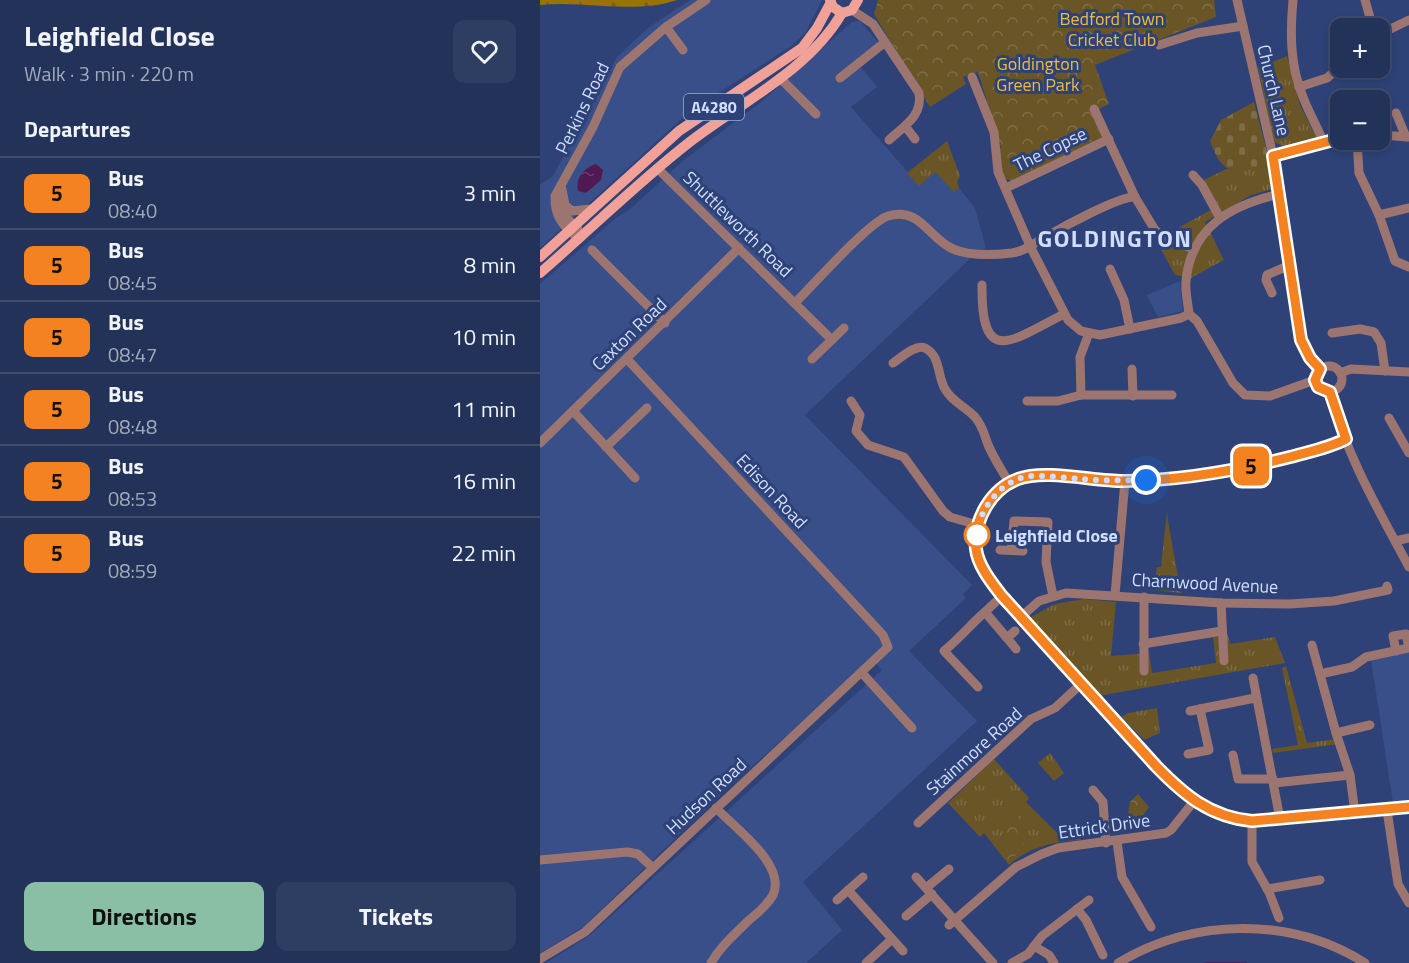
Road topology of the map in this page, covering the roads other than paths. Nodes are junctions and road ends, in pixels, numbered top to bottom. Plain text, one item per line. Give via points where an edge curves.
1 (706, 0) edge
2 (1237, 0) edge
3 (1293, 0) edge
4 (1365, 0) edge
5 (831, 1) edge
6 (851, 8) edge
7 (1370, 18) edge
8 (1409, 20) edge
9 (1243, 26) junction
10 (666, 27) junction
11 (1390, 29) edge
12 (884, 43) junction
13 (1159, 45) dead end
14 (683, 51) dead end
15 (1330, 75) edge
16 (972, 77) dead end
17 (780, 78) junction
18 (840, 78) dead end
19 (1299, 87) junction
20 (1095, 109) dead end
21 (1396, 113) dead end
22 (816, 114) dead end
23 (905, 126) junction
24 (1390, 136) edge
25 (1408, 137) edge
26 (915, 139) dead end
27 (1109, 139) junction
28 (889, 140) dead end
29 (1330, 142) edge
30 (1324, 144) junction
31 (1358, 150) edge
32 (1273, 156) junction
33 (658, 169) junction
34 (1193, 175) dead end
35 (1006, 188) junction
36 (561, 190) junction
37 (1280, 194) junction
38 (1135, 196) junction
39 (1409, 208) edge
40 (591, 209) junction
41 (1379, 214) junction
42 (1220, 218) junction
43 (571, 228) junction
44 (582, 237) junction
45 (739, 248) junction
46 (1031, 248) junction
47 (1194, 249) junction
48 (592, 250) dead end
49 (540, 257) edge
50 (1290, 265) junction
51 (1409, 267) edge
52 (1110, 269) dead end
53 (540, 273) edge
54 (982, 285) dead end
55 (1272, 293) dead end
56 (795, 303) junction
57 (1064, 314) junction
58 (1189, 314) junction
59 (665, 323) junction
60 (844, 328) dead end
61 (1131, 329) junction
62 (1089, 333) junction
63 (1332, 333) dead end
64 (832, 340) junction
65 (627, 359) junction
66 (812, 359) dead end
67 (893, 363) dead end
68 (1132, 369) dead end
69 (1320, 369) junction
70 (1385, 371) junction
71 (1409, 372) edge
72 (1340, 373) junction
73 (1315, 380) junction
74 (1330, 392) junction
75 (1081, 395) junction
76 (1174, 395) dead end
77 (1132, 396) junction
78 (851, 401) dead end
79 (1027, 402) dead end
80 (647, 408) dead end
81 (573, 411) junction
82 (1389, 418) dead end
83 (1346, 439) junction
84 (540, 442) edge
85 (606, 447) junction
86 (1409, 453) edge
87 (635, 478) dead end
88 (1125, 481) junction
89 (1009, 483) junction
90 (978, 525) junction
91 (1409, 538) edge
92 (1395, 541) junction
93 (1000, 550) dead end
94 (1011, 550) junction
95 (1023, 551) dead end
96 (1409, 567) edge
97 (1387, 586) dead end
98 (1115, 595) junction
99 (1002, 596) junction
100 (1053, 596) junction
101 (1143, 597) junction
102 (1221, 603) junction
103 (985, 612) junction
104 (1021, 616) junction
105 (1222, 631) junction
106 (1143, 644) junction
107 (1312, 645) dead end
108 (888, 647) joint
109 (1016, 649) dead end
110 (1396, 651) dead end
111 (1226, 655) dead end
112 (1142, 666) dead end
113 (862, 673) junction
114 (1320, 674) junction
115 (1253, 678) dead end
116 (1082, 683) junction
117 (978, 687) dead end
118 (1255, 698) junction
119 (1200, 709) junction
120 (1190, 711) dead end
121 (1370, 725) dead end
122 (912, 728) dead end
123 (1336, 733) junction
124 (1188, 754) dead end
125 (1233, 755) dead end
126 (1350, 776) junction
127 (1274, 781) junction
128 (1093, 790) dead end
129 (1194, 801) junction
130 (1409, 807) edge
131 (716, 808) junction
132 (1386, 810) junction
133 (1355, 813) junction
134 (1280, 819) junction
135 (1252, 821) junction
136 (918, 823) dead end
137 (1117, 842) junction
138 (1106, 843) junction
139 (540, 860) edge
140 (654, 868) junction
141 (949, 869) dead end
142 (862, 877) dead end
143 (1320, 880) dead end
144 (922, 885) junction
145 (1267, 889) junction
146 (848, 890) junction
147 (837, 900) dead end
148 (1089, 900) dead end
149 (1409, 903) edge
150 (1077, 909) junction
151 (906, 916) dead end
152 (1279, 918) dead end
153 (952, 923) junction
154 (1152, 929) dead end
155 (892, 939) junction
156 (1034, 946) junction
157 (1102, 949) dead end
158 (903, 951) dead end
159 (540, 958) edge
160 (711, 963) edge
161 (866, 963) edge
162 (993, 963) edge
163 (1012, 963) edge
164 (1054, 963) edge
165 (1118, 963) edge
166 (1365, 963) edge

1 - 10 street, Perkins Road
2 - 9 street, Church Lane
3 - 19 street via 1291,44
4 - 7 street
5 - 6 main road via 837,11
5 - 40 main road, A4280 via 818,28 802,48 679,131
6 - 12 street via 873,24
6 - 17 main road, A4280
8 - 11 street
9 - 13 street, Church Lane via 1197,33
9 - 32 street, Church Lane
10 - 14 street
10 - 36 street, Perkins Road via 620,66
12 - 18 street
12 - 23 street via 919,93 921,104
15 - 19 street
16 - 35 street via 994,132 998,172
17 - 22 street
17 - 33 main road, A4280
19 - 30 street
20 - 27 street, The Copse
21 - 25 street
23 - 26 street
23 - 28 street
24 - 25 street
27 - 35 street, The Copse
27 - 38 street, The Copse
29 - 30 street
30 - 32 street
31 - 41 street via 1359,173
32 - 37 street, Church Lane
33 - 44 main road, A4280
33 - 45 street, Shuttleworth Road
34 - 42 street
35 - 46 street
36 - 40 street via 565,205 573,211
36 - 43 street, Perkins Road via 555,196 555,207 559,220
37 - 42 street via 1253,201
37 - 50 street, Church Lane
38 - 46 street via 1042,238
38 - 47 street, The Copse via 1155,230
39 - 41 street
40 - 43 main road, A4280
41 - 51 street via 1395,261
42 - 47 street via 1206,229
43 - 44 street, Perkins Road
43 - 49 main road, A4280
44 - 53 main road, A4280
45 - 56 street, Shuttleworth Road
45 - 59 street, Caxton Road
46 - 56 street, Shuttleworth Road via 1011,253 962,251 945,244 918,219 891,215 874,224
46 - 57 street
47 - 58 street via 1185,282
48 - 59 street
50 - 55 street via 1268,275 1266,280
50 - 69 street, Church Lane via 1301,340
52 - 61 street
54 - 57 street via 983,324 990,337 997,340 1011,340
56 - 64 street, Shuttleworth Road
57 - 62 street via 1073,325
58 - 61 street
58 - 73 street via 1233,383 1245,395 1270,396
59 - 65 street, Caxton Road
60 - 64 street
61 - 62 street via 1100,335
62 - 75 street via 1080,357
63 - 70 street via 1360,329 1374,332 1381,343
64 - 66 street
65 - 81 street, Caxton Road
65 - 108 street, Edison Road via 884,635
67 - 89 street via 916,348 932,354 943,387 982,426
68 - 77 street
69 - 72 street via 1335,367
69 - 73 street
70 - 71 street
70 - 72 street via 1351,369
72 - 74 street via 1340,384
73 - 74 street via 1318,387
74 - 83 street
75 - 77 street
75 - 79 street
76 - 77 street
78 - 90 street via 860,415 856,431 863,441 904,457 943,511
80 - 85 street
81 - 84 street, Caxton Road
81 - 85 street
82 - 86 street
83 - 88 street via 1239,469
83 - 92 street
85 - 87 street
88 - 89 street via 1036,476
88 - 98 street
89 - 90 street via 989,502
90 - 99 street via 979,559
91 - 92 street
92 - 96 street
93 - 94 street
94 - 95 street
94 - 100 street via 1014,521 1048,522 1046,562
97 - 102 street, Charnwood Avenue via 1388,590 1334,601
98 - 100 street, Charnwood Avenue via 1066,592
98 - 101 street, Charnwood Avenue
99 - 103 street
99 - 104 street
100 - 104 street, Charnwood Avenue via 1039,601
101 - 102 street, Charnwood Avenue
101 - 106 street
102 - 105 street
103 - 109 street via 1011,634
103 - 117 street via 968,632 940,653
104 - 116 street
105 - 106 street
105 - 111 street
106 - 112 street
107 - 114 street
108 - 113 street, Hudson Road
110 - 114 street
113 - 122 street
113 - 131 street, Hudson Road
114 - 123 street
115 - 118 street
116 - 129 street via 1156,766
116 - 136 street, Stainmore Road via 1055,708 1031,719
118 - 119 street
118 - 127 street
119 - 120 street
119 - 124 street via 1209,750
121 - 123 street
123 - 126 street
125 - 127 street via 1238,779
126 - 127 street
126 - 133 street
127 - 134 street
128 - 138 street via 1103,802
129 - 135 street via 1221,815
129 - 137 street, Ettrick Drive via 1172,830
130 - 132 street
131 - 140 street, Hudson Road
131 - 160 street via 767,860 776,884 768,902 723,945
132 - 133 street
132 - 149 street via 1398,884
133 - 134 street
134 - 135 street
135 - 145 street via 1252,862
137 - 138 street, Ettrick Drive
137 - 154 street via 1122,877
138 - 153 street, Ettrick Drive via 1058,848 1028,860
139 - 140 street via 627,852 638,854
140 - 159 street, Hudson Road via 585,932
141 - 144 street
142 - 146 street
143 - 145 street
144 - 151 street
144 - 153 street
145 - 152 street
146 - 147 street
146 - 155 street
148 - 150 street
150 - 156 street
150 - 157 street
153 - 162 street
155 - 158 street
155 - 161 street
156 - 163 street
156 - 164 street
165 - 166 street via 1162,942 1196,932 1255,929 1313,938 1347,951

